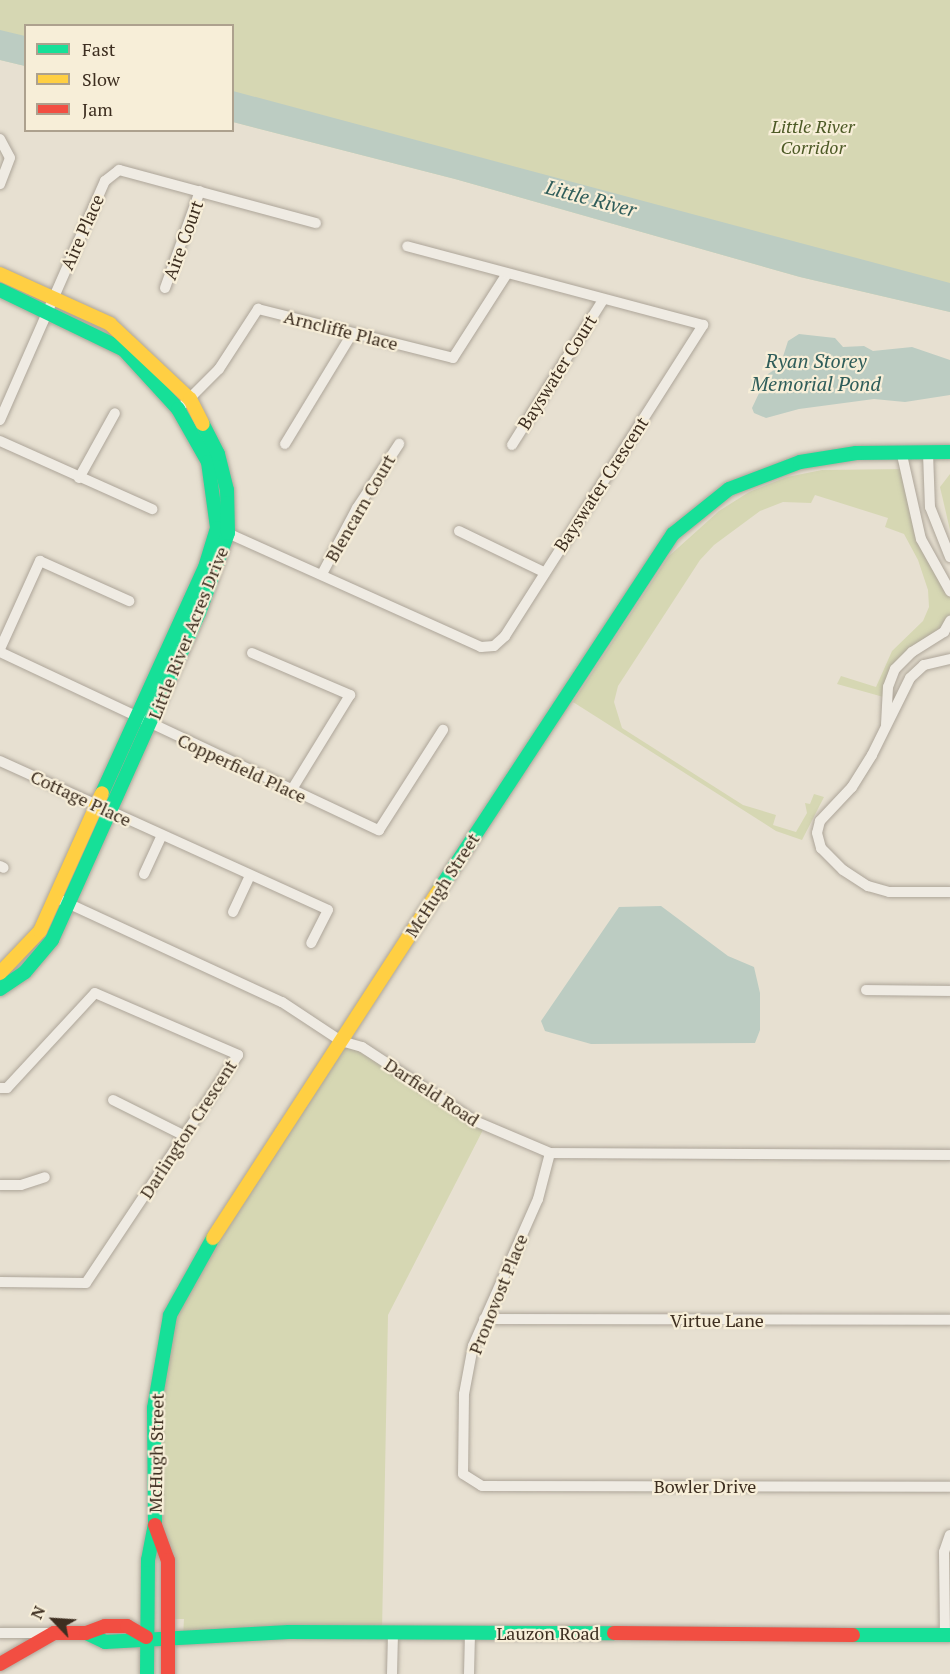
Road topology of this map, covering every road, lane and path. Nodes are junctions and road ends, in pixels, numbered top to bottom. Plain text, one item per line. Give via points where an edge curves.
1 (0, 139) edge
2 (0, 184) edge
3 (200, 191) junction
4 (316, 223) dead end
5 (406, 246) dead end
6 (0, 274) edge
7 (507, 275) junction
8 (165, 288) dead end
9 (0, 290) edge
10 (53, 297) junction
11 (603, 300) junction
12 (46, 311) junction
13 (352, 334) junction
14 (190, 399) junction
15 (178, 409) junction
16 (115, 413) dead end
17 (0, 420) edge
18 (0, 441) edge
19 (285, 444) dead end
20 (399, 444) dead end
21 (512, 445) dead end
22 (950, 452) edge
23 (928, 453) junction
24 (902, 455) junction
25 (79, 478) junction
26 (152, 509) dead end
27 (223, 530) junction
28 (459, 531) dead end
29 (950, 557) edge
30 (544, 572) junction
31 (322, 574) junction
32 (950, 591) edge
33 (129, 601) dead end
34 (950, 621) edge
35 (0, 650) edge
36 (252, 653) dead end
37 (950, 658) edge
38 (135, 717) junction
39 (149, 726) junction
40 (886, 727) junction
41 (443, 730) dead end
42 (0, 761) edge
43 (291, 791) junction
44 (97, 803) junction
45 (110, 812) junction
46 (162, 837) junction
47 (144, 874) dead end
48 (250, 876) junction
49 (950, 892) edge
50 (54, 897) junction
51 (68, 904) junction
52 (233, 912) dead end
53 (311, 943) dead end
54 (0, 973) edge
55 (0, 989) edge
56 (866, 990) dead end
57 (950, 991) edge
58 (341, 1041) junction
59 (0, 1088) edge
60 (113, 1100) dead end
61 (185, 1136) junction
62 (550, 1153) junction
63 (950, 1155) edge
64 (45, 1177) dead end
65 (0, 1185) edge
66 (0, 1282) edge
67 (484, 1319) junction
68 (950, 1320) edge
69 (463, 1474) joint
70 (950, 1487) edge
71 (155, 1524) junction
72 (950, 1535) edge
73 (393, 1632) junction
74 (470, 1632) junction
75 (0, 1633) edge
76 (54, 1633) junction
77 (947, 1635) edge
78 (146, 1636) junction
79 (168, 1637) junction
80 (0, 1664) edge
81 (147, 1674) edge
82 (168, 1674) edge
83 (392, 1674) edge
84 (470, 1674) edge

1 - 2 street via 10,158
3 - 4 street, Aire Place
3 - 8 street, Aire Court
3 - 10 street, Aire Place via 119,170 105,181
5 - 7 street, Bayswater Crescent
6 - 10 street, Little River Acres Drive
7 - 11 street, Bayswater Crescent
7 - 13 street, Arncliffe Place via 453,358
9 - 12 street, Little River Acres Drive
10 - 12 street, Aire Place
10 - 14 street, Little River Acres Drive via 110,324
11 - 21 street, Bayswater Court
11 - 30 street, Bayswater Crescent via 703,325
12 - 15 street, Little River Acres Drive via 124,350
12 - 17 street, Aire Place
13 - 14 street, Arncliffe Place via 258,309 219,369
13 - 19 street
14 - 15 street, Arncliffe Place
14 - 27 street, Little River Acres Drive via 218,453 227,490
15 - 27 street, Little River Acres Drive via 208,462
16 - 25 street
18 - 25 street
20 - 31 street, Blencarn Court via 357,508
22 - 23 street, McHugh Street
23 - 24 street, McHugh Street
23 - 29 street via 930,507
24 - 32 street via 921,539
24 - 58 street, McHugh Street via 856,453 764,473 729,489 673,534
25 - 26 street
27 - 31 street, Bayswater Crescent
27 - 38 street, Little River Acres Drive
27 - 39 street, Little River Acres Drive via 218,569
28 - 30 street
30 - 31 street, Bayswater Crescent via 505,636 494,646 481,647
33 - 35 street via 40,561
34 - 40 street via 944,632 912,652 895,669 887,698
35 - 38 street, Copperfield Place
36 - 43 street via 350,695
37 - 40 street via 924,665 910,678
38 - 39 street, Copperfield Place
38 - 44 street, Little River Acres Drive
39 - 43 street, Copperfield Place
39 - 45 street, Little River Acres Drive
40 - 49 street via 852,787 820,821 817,833 821,848 843,870 868,886 889,891
41 - 43 street, Copperfield Place via 380,830
42 - 44 street, Cottage Place
44 - 45 street, Cottage Place
44 - 50 street, Little River Acres Drive
45 - 46 street, Cottage Place
45 - 51 street, Little River Acres Drive
46 - 47 street
46 - 48 street, Cottage Place
48 - 52 street
48 - 53 street, Cottage Place via 328,910
50 - 51 street, Darfield Road
50 - 54 street, Little River Acres Drive via 40,931 17,960
51 - 55 street, Little River Acres Drive via 46,947 25,972
51 - 58 street, Darfield Road via 282,1002
56 - 57 street
58 - 62 street, Darfield Road via 362,1047 475,1121
58 - 71 street, McHugh Street via 214,1236 170,1315 154,1408
59 - 61 street, Darlington Crescent via 7,1088 95,993 238,1055
60 - 61 street
61 - 66 street, Darlington Crescent via 86,1283
62 - 63 street, Darfield Road
62 - 67 street, Pronovost Place via 538,1199
64 - 65 street via 21,1185
67 - 68 street, Virtue Lane
67 - 69 street, Pronovost Place via 473,1346 464,1394
69 - 70 street, Bowler Drive via 482,1486
71 - 78 street, McHugh Street via 148,1560
71 - 79 street, McHugh Street via 168,1560
72 - 77 street via 944,1552
73 - 74 street, Lauzon Road
73 - 79 street, Lauzon Road
73 - 83 street
74 - 77 street, Lauzon Road
74 - 84 street
75 - 76 street, Lauzon Road
76 - 78 street, Lauzon Road via 86,1633 105,1626 127,1626
76 - 80 street
78 - 79 street, Lauzon Road
78 - 81 street, McHugh Street
79 - 82 street, McHugh Street

